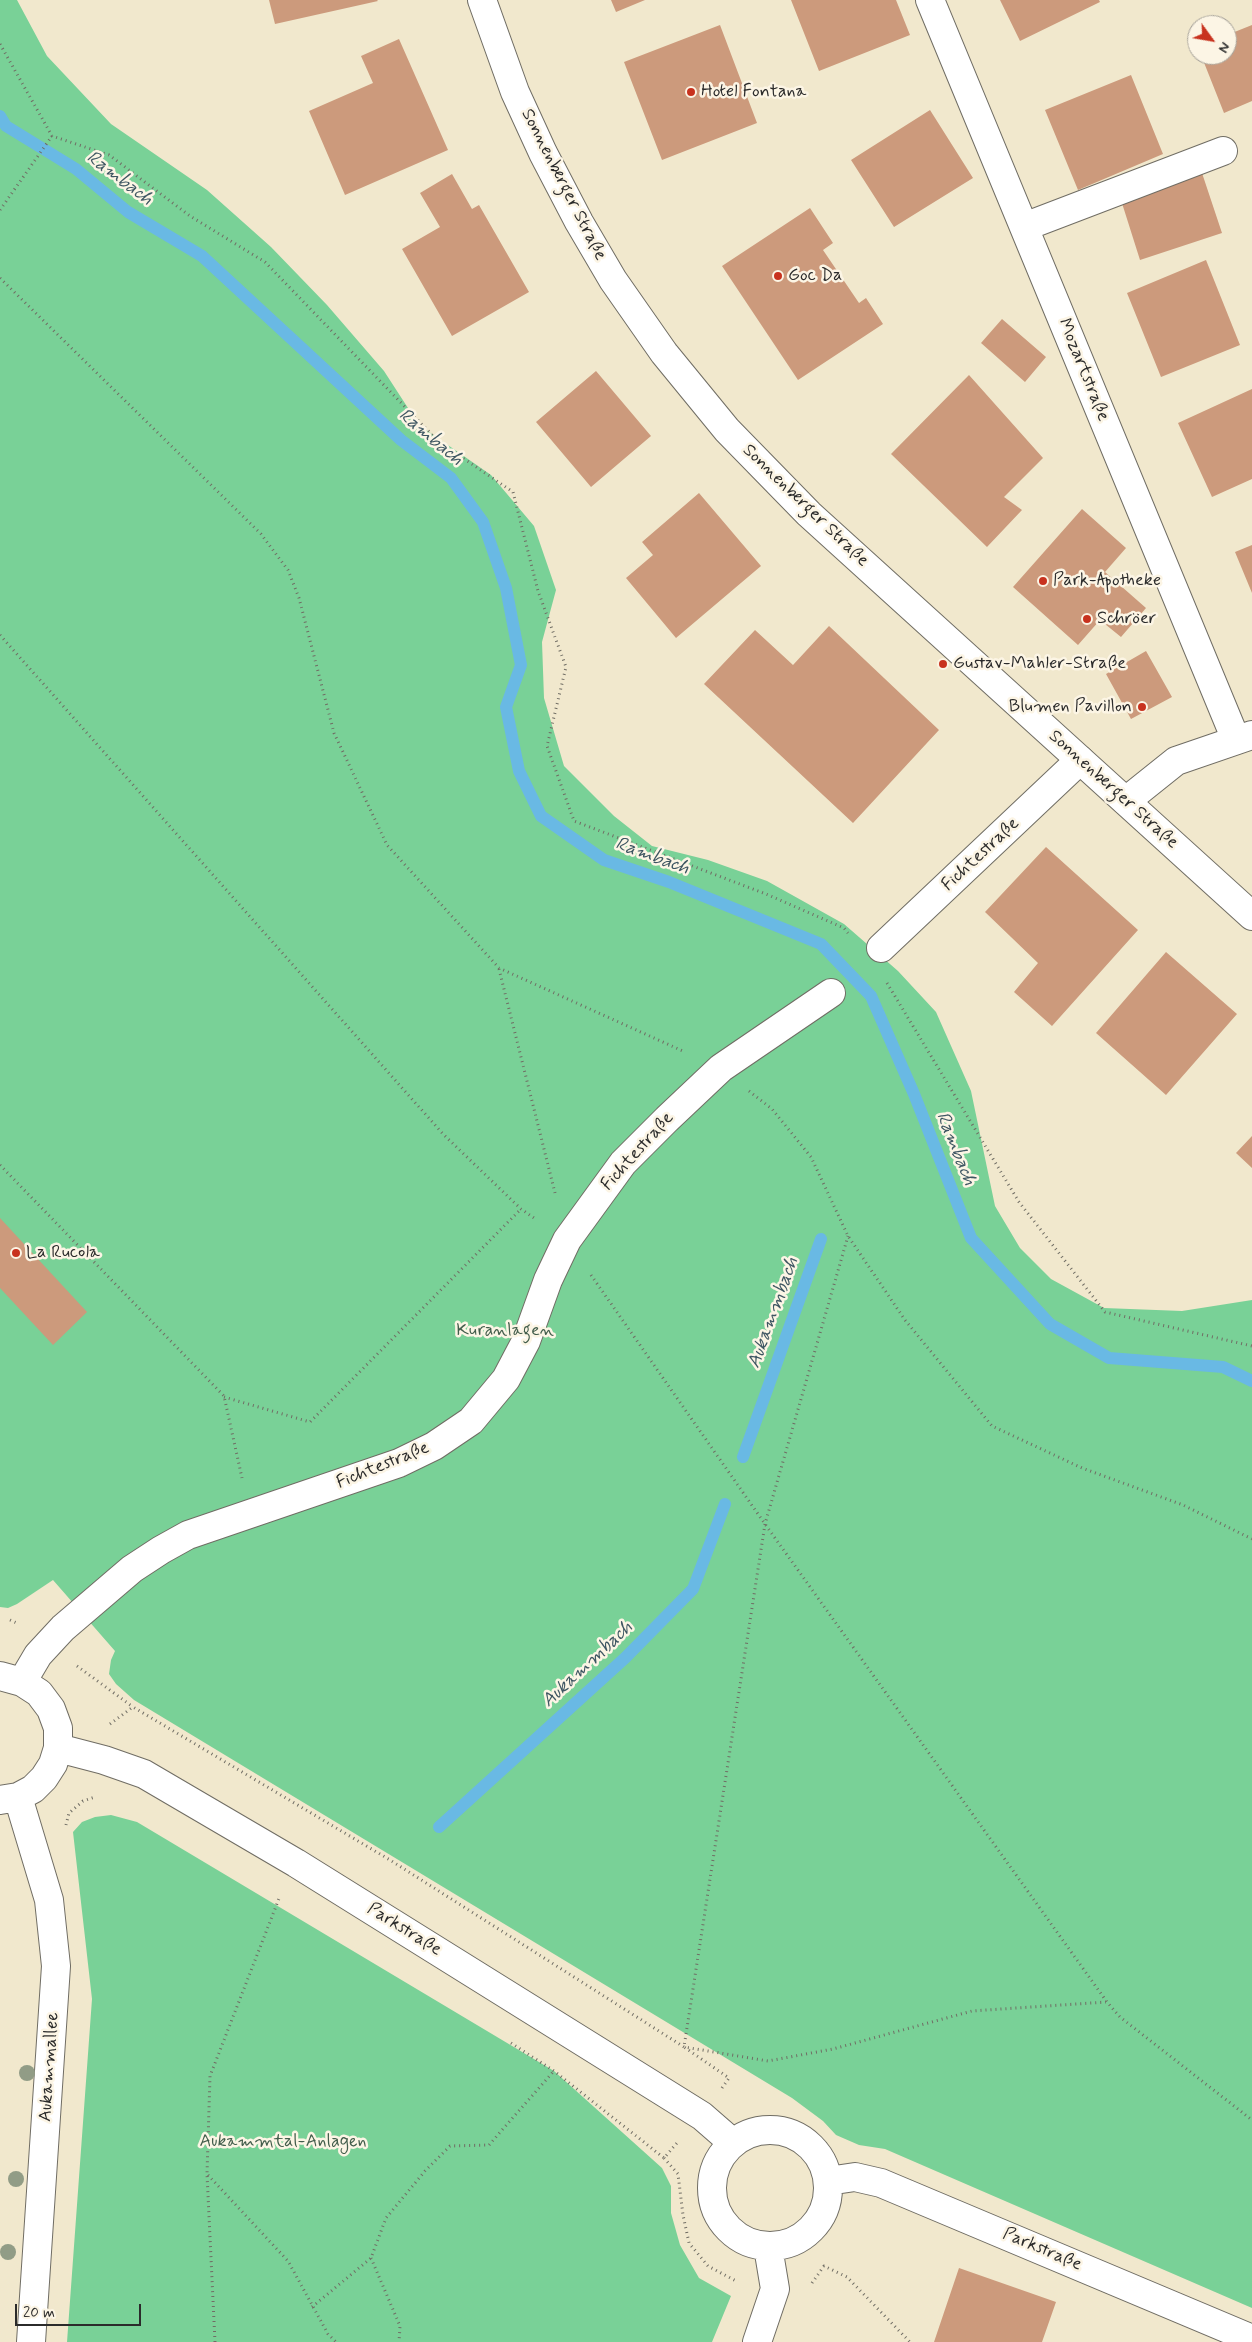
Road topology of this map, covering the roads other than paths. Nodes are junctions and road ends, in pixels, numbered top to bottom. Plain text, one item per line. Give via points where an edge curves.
1 (482, 0) edge
2 (930, 0) edge
3 (1223, 151) dead end
4 (1024, 228) junction
5 (1244, 737) edge
6 (1080, 760) junction
7 (1126, 801) junction
8 (1252, 916) edge
9 (882, 962) road end
10 (831, 993) dead end
11 (11, 1679) edge
12 (58, 1748) junction
13 (9, 1798) edge
14 (733, 2143) junction
15 (828, 2181) junction
16 (768, 2247) junction
17 (1252, 2338) edge
18 (31, 2342) edge
19 (757, 2342) edge

1 - 6 street, Sonnenberger Straße via 515,92 543,153 613,280 664,353 727,430 798,503
2 - 4 street, Mozartstraße
3 - 4 street
4 - 5 street, Mozartstraße
5 - 7 street via 1176,761
6 - 7 street, Sonnenberger Straße
6 - 9 street, Fichtestraße
7 - 8 street, Sonnenberger Straße
10 - 11 street, Fichtestraße via 721,1068 623,1163 567,1240 526,1340 506,1379 470,1421 434,1446 399,1463 188,1534 132,1569 63,1628
11 - 12 street via 39,1693 52,1709 58,1728
12 - 13 street via 44,1778 32,1789
12 - 14 street, Parkstraße via 144,1774 296,1863 702,2116
13 - 18 street, Aukammallee via 49,1900 56,1966
14 - 15 street via 748,2134 765,2130 783,2131 814,2149
14 - 16 street via 713,2172 711,2190 714,2207 722,2223 735,2236 750,2244
15 - 16 street via 825,2209 808,2232 783,2246
15 - 17 street, Parkstraße via 855,2177 881,2183
16 - 19 street via 775,2289

